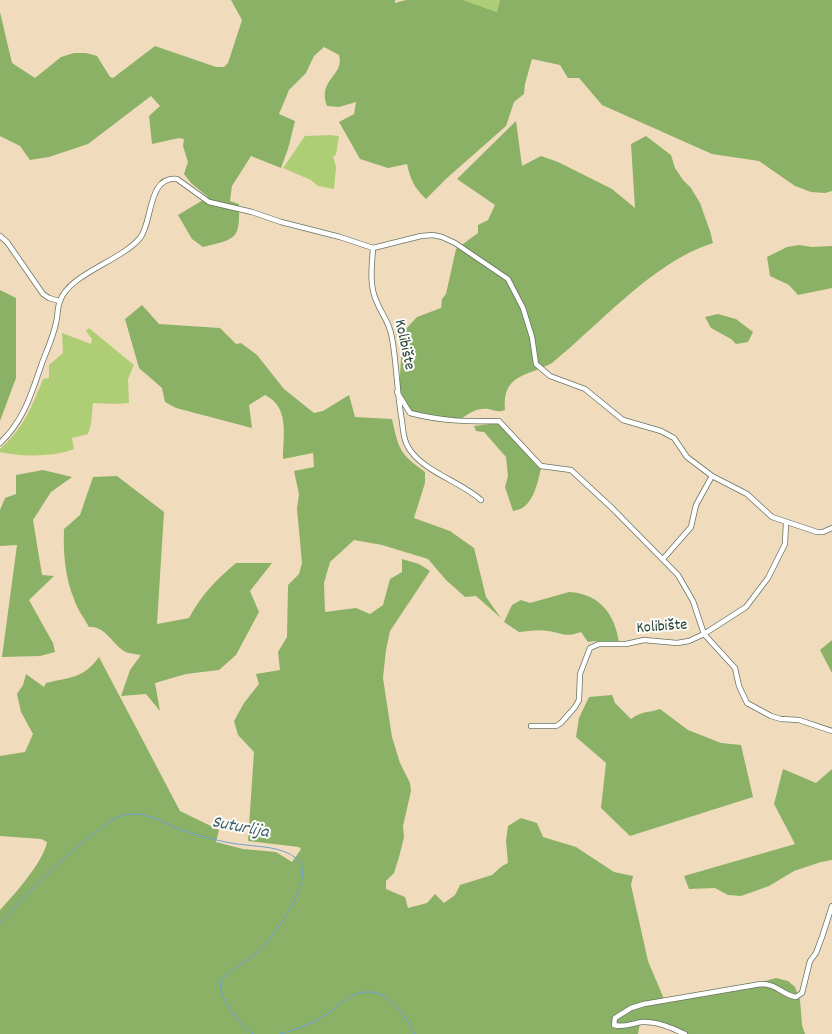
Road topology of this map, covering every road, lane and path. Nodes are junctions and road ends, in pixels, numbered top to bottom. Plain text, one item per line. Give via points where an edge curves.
1 (0, 236) edge
2 (373, 248) junction
3 (59, 301) junction
4 (397, 392) junction
5 (0, 443) edge
6 (712, 476) junction
7 (481, 500) dead end
8 (786, 522) junction
9 (832, 528) edge
10 (663, 559) junction
11 (704, 634) junction
12 (531, 726) dead end
13 (832, 731) edge
14 (832, 906) edge
15 (685, 1034) edge

1 - 3 street via 43,294
2 - 3 street via 209,202 171,178 155,192 140,239 74,283
2 - 4 street, Kolibište via 373,294 389,324
2 - 6 street via 432,235 455,243 486,263 508,279 523,308 539,367 550,376 586,389 623,420 674,438 687,457
3 - 5 street via 56,324 32,395 16,425
4 - 7 street, Kolibište via 405,443 410,452
4 - 10 street via 410,413 463,422 499,421 541,466 571,470
6 - 8 street via 747,494 772,517
6 - 10 street via 696,505 692,527
8 - 9 street via 816,532
8 - 11 street, Kolibište via 784,544 768,578 746,607
10 - 11 street via 687,589
11 - 12 street, Kolibište via 677,643 644,640 599,644 590,648 580,674 579,700 575,707 556,726
11 - 13 street via 735,668 747,703 771,716 799,720
14 - 15 street via 816,953 810,961 802,993 796,997 779,988 761,984 644,1004 631,1008 614,1022 619,1027 650,1022

